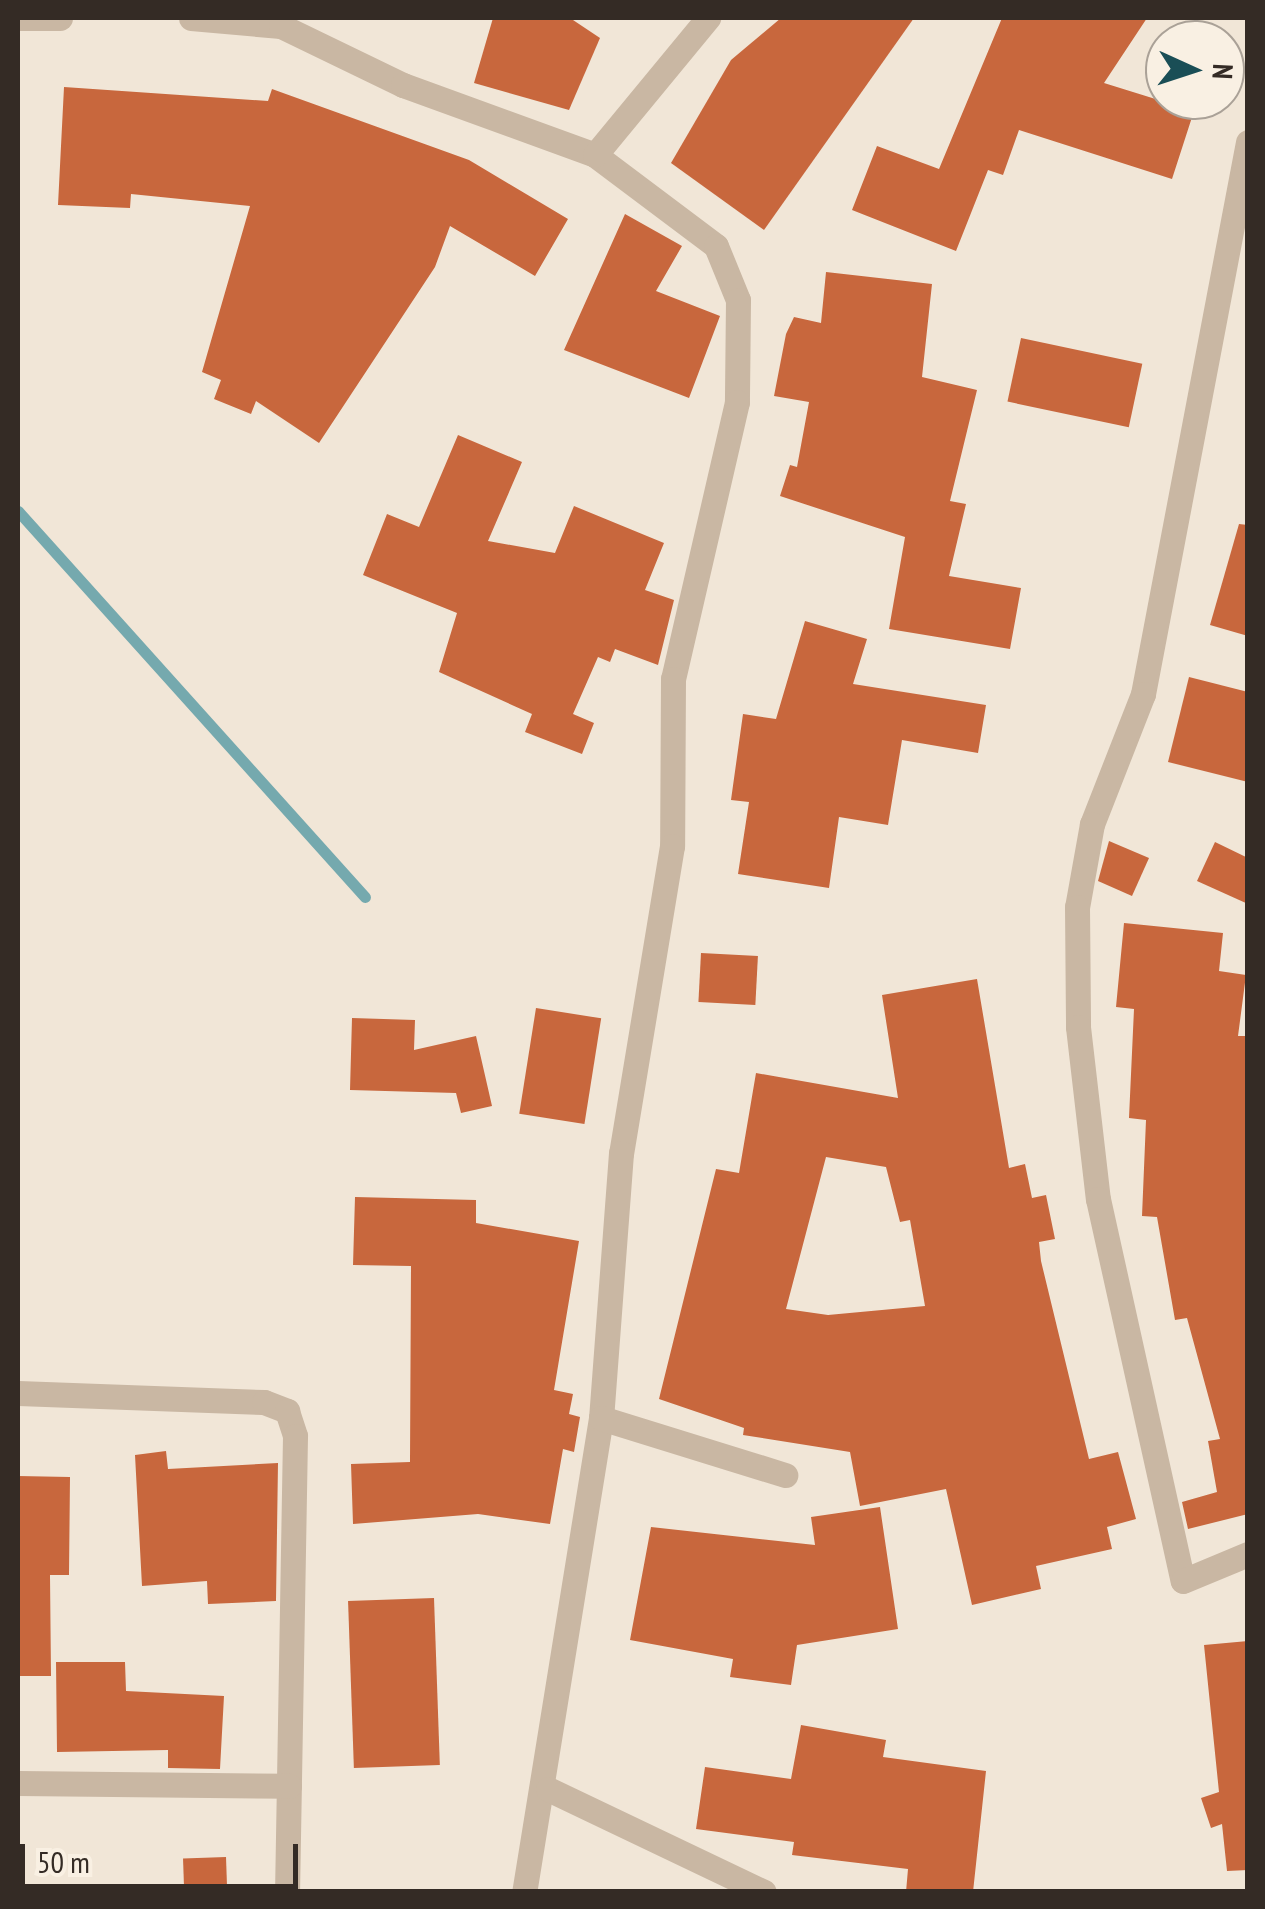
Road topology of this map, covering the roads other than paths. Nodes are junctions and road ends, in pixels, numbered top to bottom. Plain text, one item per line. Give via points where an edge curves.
1 (18, 18) edge
2 (60, 18) edge
3 (191, 18) edge
4 (708, 18) edge
5 (1248, 142) edge
6 (595, 155) junction
7 (18, 1394) edge
8 (601, 1418) junction
9 (785, 1474) dead end
10 (1248, 1554) edge
11 (18, 1782) edge
12 (289, 1786) junction
13 (548, 1788) junction
14 (287, 1892) edge
15 (524, 1892) edge
16 (764, 1892) edge

1 - 2 street
3 - 6 street via 281,26 403,85
4 - 6 street
5 - 10 street via 1142,694 1092,824 1077,908 1078,1027 1098,1199 1182,1580
6 - 8 street via 716,246 744,346 672,679 672,846 622,1153
7 - 12 street via 264,1402 287,1410 296,1436
8 - 9 street
8 - 13 street
11 - 12 street
12 - 14 street
13 - 15 street
13 - 16 street

